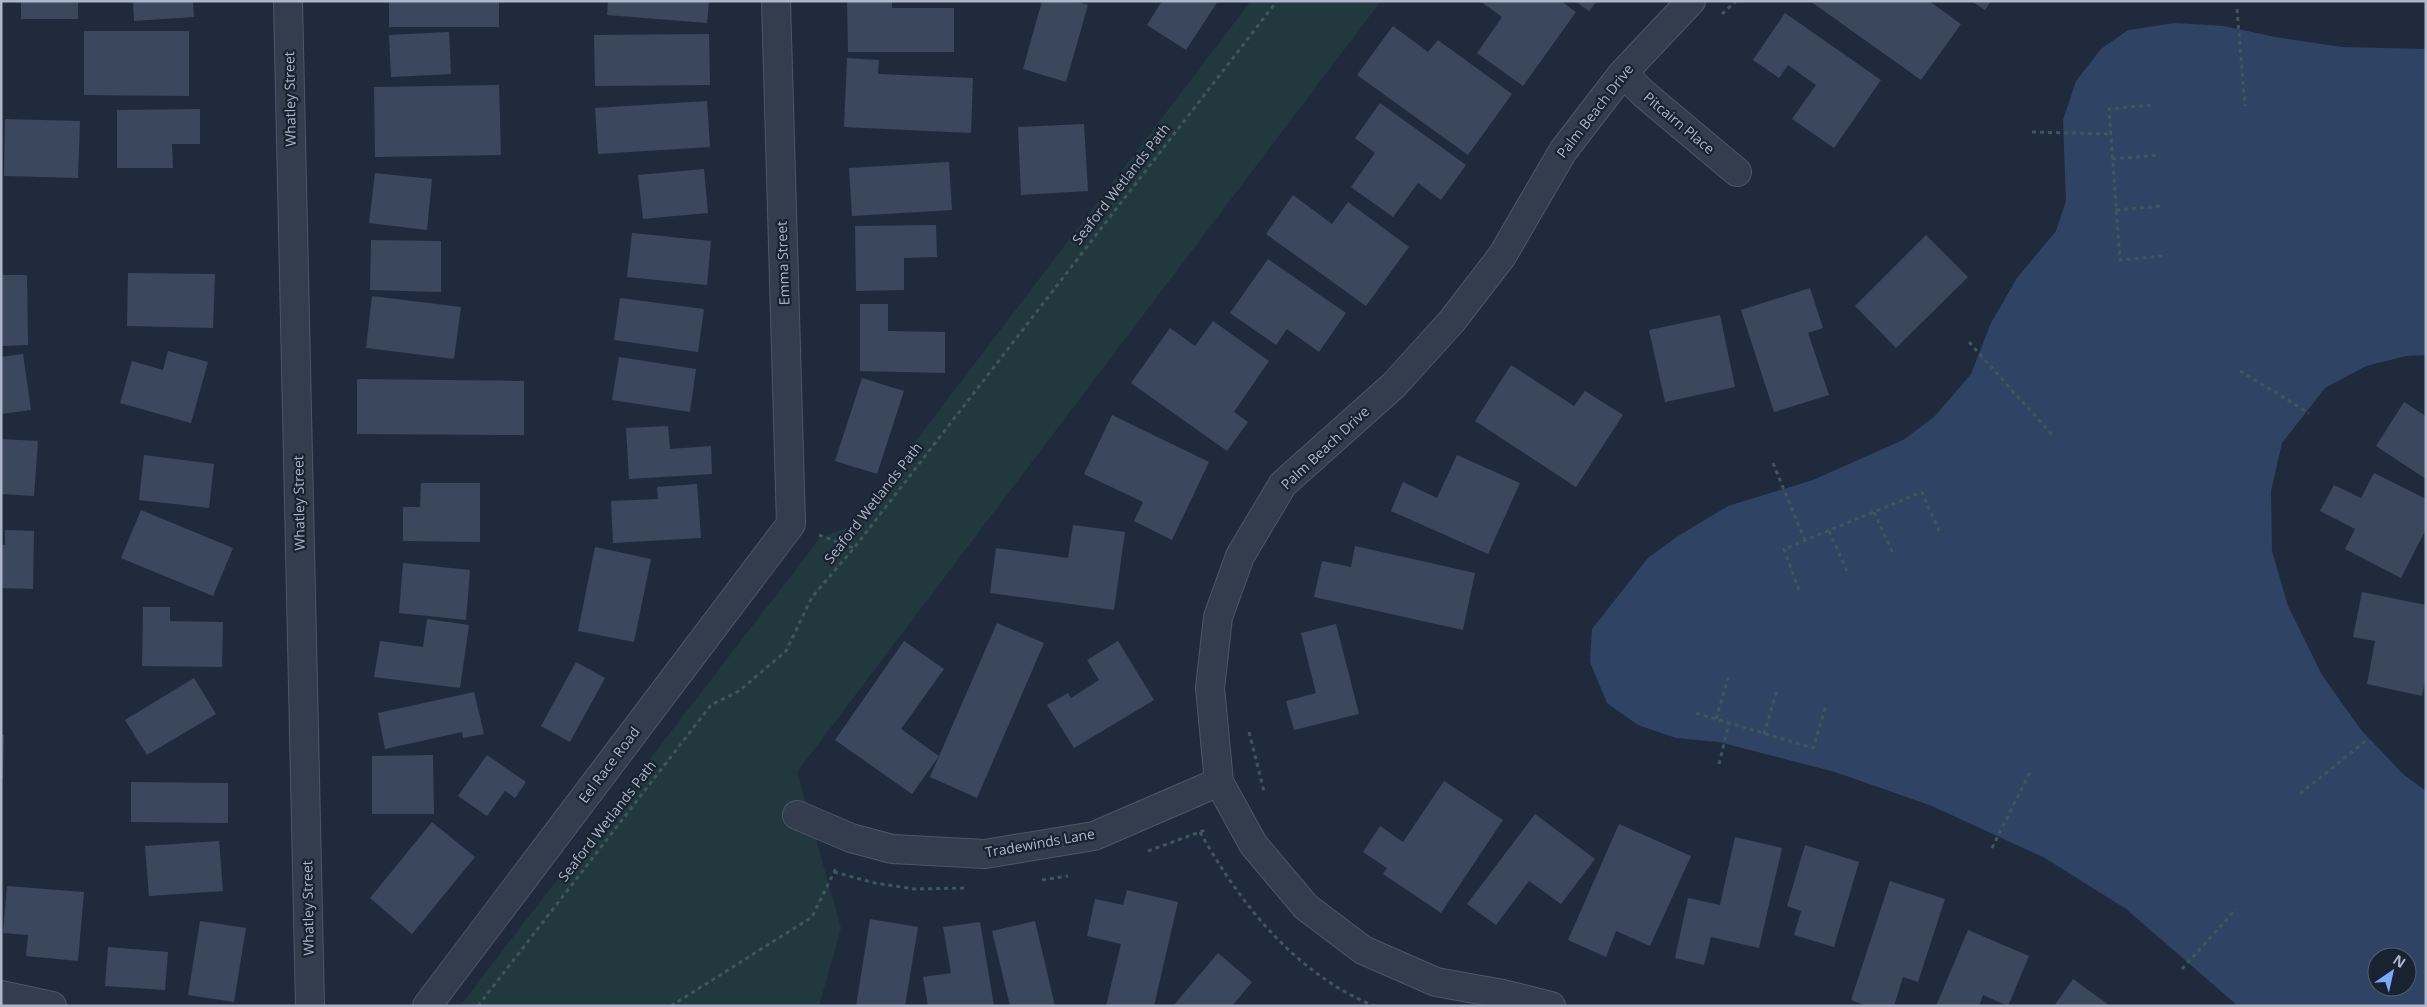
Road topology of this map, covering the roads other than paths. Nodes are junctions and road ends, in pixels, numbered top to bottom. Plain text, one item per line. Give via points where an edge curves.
1 (288, 1) edge
2 (776, 1) edge
3 (1691, 1) edge
4 (1622, 73) junction
5 (1737, 172) dead end
6 (791, 524) joint
7 (1219, 782) junction
8 (797, 816) dead end
9 (1, 995) edge
10 (52, 1006) edge
11 (310, 1006) edge
12 (427, 1006) edge
13 (1550, 1006) edge

1 - 11 street, Whatley Street
2 - 6 street, Emma Street
3 - 4 street, Palm Beach Drive
4 - 5 street, Pitcairn Place
4 - 7 street, Palm Beach Drive via 1562,150 1502,256 1452,321 1394,385 1283,484 1240,556 1218,618 1210,688
6 - 12 street, Eel Race Road
7 - 8 street, Tradewinds Lane via 1094,836 985,854 892,850 850,838
7 - 13 street, Palm Beach Drive via 1252,844 1306,908 1363,950 1436,982
9 - 10 street

